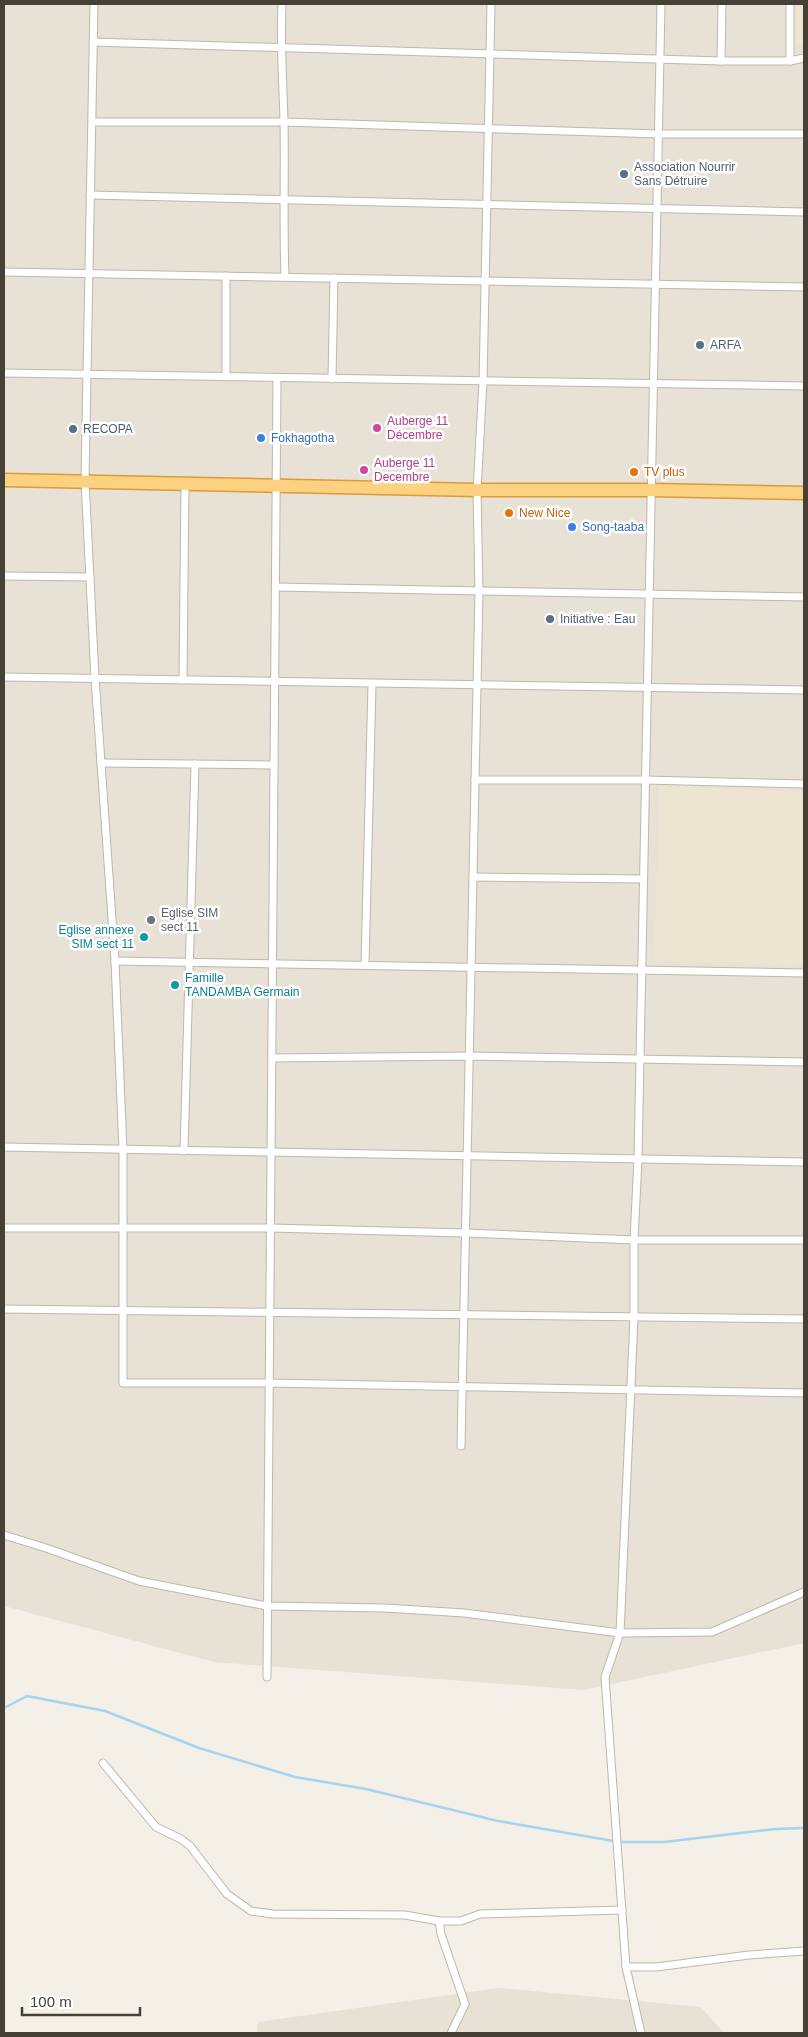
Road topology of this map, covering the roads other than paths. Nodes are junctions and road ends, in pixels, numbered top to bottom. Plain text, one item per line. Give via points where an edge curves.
1 (94, 4) edge
2 (282, 4) edge
3 (491, 4) edge
4 (661, 4) edge
5 (722, 4) edge
6 (790, 4) edge
7 (93, 42) junction
8 (280, 47) junction
9 (490, 53) junction
10 (804, 58) edge
11 (660, 59) junction
12 (721, 61) junction
13 (790, 61) junction
14 (93, 122) junction
15 (284, 122) junction
16 (488, 129) junction
17 (659, 134) junction
18 (804, 134) edge
19 (90, 195) junction
20 (283, 199) junction
21 (486, 204) junction
22 (657, 209) junction
23 (804, 212) edge
24 (4, 272) edge
25 (89, 273) junction
26 (226, 276) junction
27 (285, 277) junction
28 (334, 278) junction
29 (485, 282) junction
30 (656, 285) junction
31 (804, 287) edge
32 (4, 373) edge
33 (88, 375) junction
34 (226, 377) junction
35 (277, 378) junction
36 (332, 379) junction
37 (483, 382) junction
38 (654, 384) junction
39 (804, 386) edge
40 (4, 480) edge
41 (85, 481) junction
42 (185, 483) junction
43 (276, 485) junction
44 (478, 490) junction
45 (651, 490) junction
46 (804, 493) edge
47 (4, 576) edge
48 (90, 577) junction
49 (276, 587) junction
50 (479, 592) junction
51 (649, 595) junction
52 (804, 597) edge
53 (4, 677) edge
54 (95, 678) junction
55 (183, 680) junction
56 (275, 682) junction
57 (372, 684) junction
58 (477, 686) junction
59 (647, 688) junction
60 (804, 690) edge
61 (101, 763) junction
62 (196, 764) junction
63 (274, 765) junction
64 (475, 780) junction
65 (646, 780) junction
66 (804, 784) edge
67 (473, 877) junction
68 (643, 879) junction
69 (115, 961) junction
70 (189, 962) junction
71 (272, 964) junction
72 (365, 966) junction
73 (471, 967) junction
74 (642, 969) junction
75 (804, 974) edge
76 (469, 1056) junction
77 (272, 1058) junction
78 (640, 1060) junction
79 (804, 1062) edge
80 (4, 1148) edge
81 (123, 1150) junction
82 (184, 1151) junction
83 (271, 1152) junction
84 (467, 1155) junction
85 (638, 1159) junction
86 (804, 1162) edge
87 (4, 1228) edge
88 (270, 1228) junction
89 (123, 1229) junction
90 (465, 1233) junction
91 (634, 1240) junction
92 (804, 1240) edge
93 (4, 1309) edge
94 (123, 1310) junction
95 (270, 1312) junction
96 (464, 1315) junction
97 (634, 1317) junction
98 (804, 1319) edge
99 (269, 1383) junction
100 (463, 1387) junction
101 (630, 1390) junction
102 (804, 1393) edge
103 (461, 1446) dead end
104 (4, 1535) edge
105 (804, 1592) edge
106 (267, 1606) junction
107 (620, 1633) junction
108 (266, 1677) dead end
109 (103, 1763) dead end
110 (622, 1910) junction
111 (439, 1921) junction
112 (804, 1951) edge
113 (626, 1967) junction
114 (451, 2033) edge
115 (641, 2033) edge

1 - 7 street
2 - 8 street
3 - 9 street
4 - 11 street
5 - 12 street
6 - 13 street
7 - 8 street
7 - 14 street
8 - 9 street
8 - 15 street
9 - 11 street
9 - 16 street
10 - 13 street
11 - 12 street
11 - 17 street
12 - 13 street
14 - 15 street
14 - 19 street
15 - 16 street
15 - 20 street
16 - 17 street
16 - 21 street
17 - 18 street
17 - 22 street
19 - 20 street
19 - 25 street
20 - 21 street
20 - 27 street
21 - 22 street
21 - 29 street
22 - 23 street
22 - 30 street
24 - 25 street
25 - 26 street
25 - 33 street
26 - 27 street
26 - 34 street
27 - 28 street
28 - 29 street
28 - 36 street
29 - 30 street
29 - 37 street
30 - 31 street
30 - 38 street
32 - 33 street
33 - 34 street
33 - 41 street
34 - 35 street
35 - 36 street
35 - 43 street
36 - 37 street
37 - 38 street
37 - 44 street
38 - 39 street
38 - 45 street
40 - 41 highway
41 - 42 highway
41 - 48 street
42 - 43 highway
42 - 55 street
43 - 44 highway
43 - 49 street
44 - 45 highway
44 - 50 street
45 - 46 highway
45 - 51 street
47 - 48 street
48 - 54 street
49 - 50 street
49 - 56 street
50 - 51 street
50 - 58 street
51 - 52 street
51 - 59 street
53 - 54 street
54 - 55 street
54 - 61 street
55 - 56 street
56 - 57 street
56 - 63 street
57 - 58 street
57 - 72 street
58 - 59 street
58 - 64 street
59 - 60 street
59 - 65 street
61 - 62 street
61 - 69 street
62 - 63 street
62 - 70 street
63 - 71 street
64 - 65 street
64 - 67 street
65 - 66 street
65 - 68 street
67 - 68 street
67 - 73 street
68 - 74 street
69 - 70 street
69 - 81 street
70 - 71 street
70 - 82 street
71 - 72 street
71 - 77 street
72 - 73 street
73 - 74 street
73 - 76 street
74 - 75 street
74 - 78 street
76 - 77 street
76 - 78 street
76 - 84 street
77 - 83 street
78 - 79 street
78 - 85 street
80 - 81 street
81 - 82 street
81 - 89 street
82 - 83 street
83 - 84 street
83 - 88 street
84 - 85 street
84 - 90 street
85 - 86 street
85 - 91 street
87 - 89 street
88 - 89 street
88 - 90 street
88 - 95 street
89 - 94 street
90 - 91 street
90 - 96 street
91 - 92 street
91 - 97 street
93 - 94 street
94 - 95 street
94 - 99 street via 122,1383
95 - 96 street
95 - 99 street
96 - 97 street
96 - 100 street
97 - 98 street
97 - 101 street
99 - 100 street
99 - 106 street
100 - 101 street
100 - 103 street
101 - 102 street
101 - 107 street
104 - 106 street via 139,1581
105 - 107 street via 712,1632
106 - 107 street via 464,1613
106 - 108 street
107 - 110 street via 605,1677
109 - 111 street via 156,1827 181,1838 228,1894 252,1911 405,1915
110 - 111 street via 480,1914 461,1921
110 - 113 street
111 - 114 street via 465,2004
112 - 113 street via 656,1967
113 - 115 street

